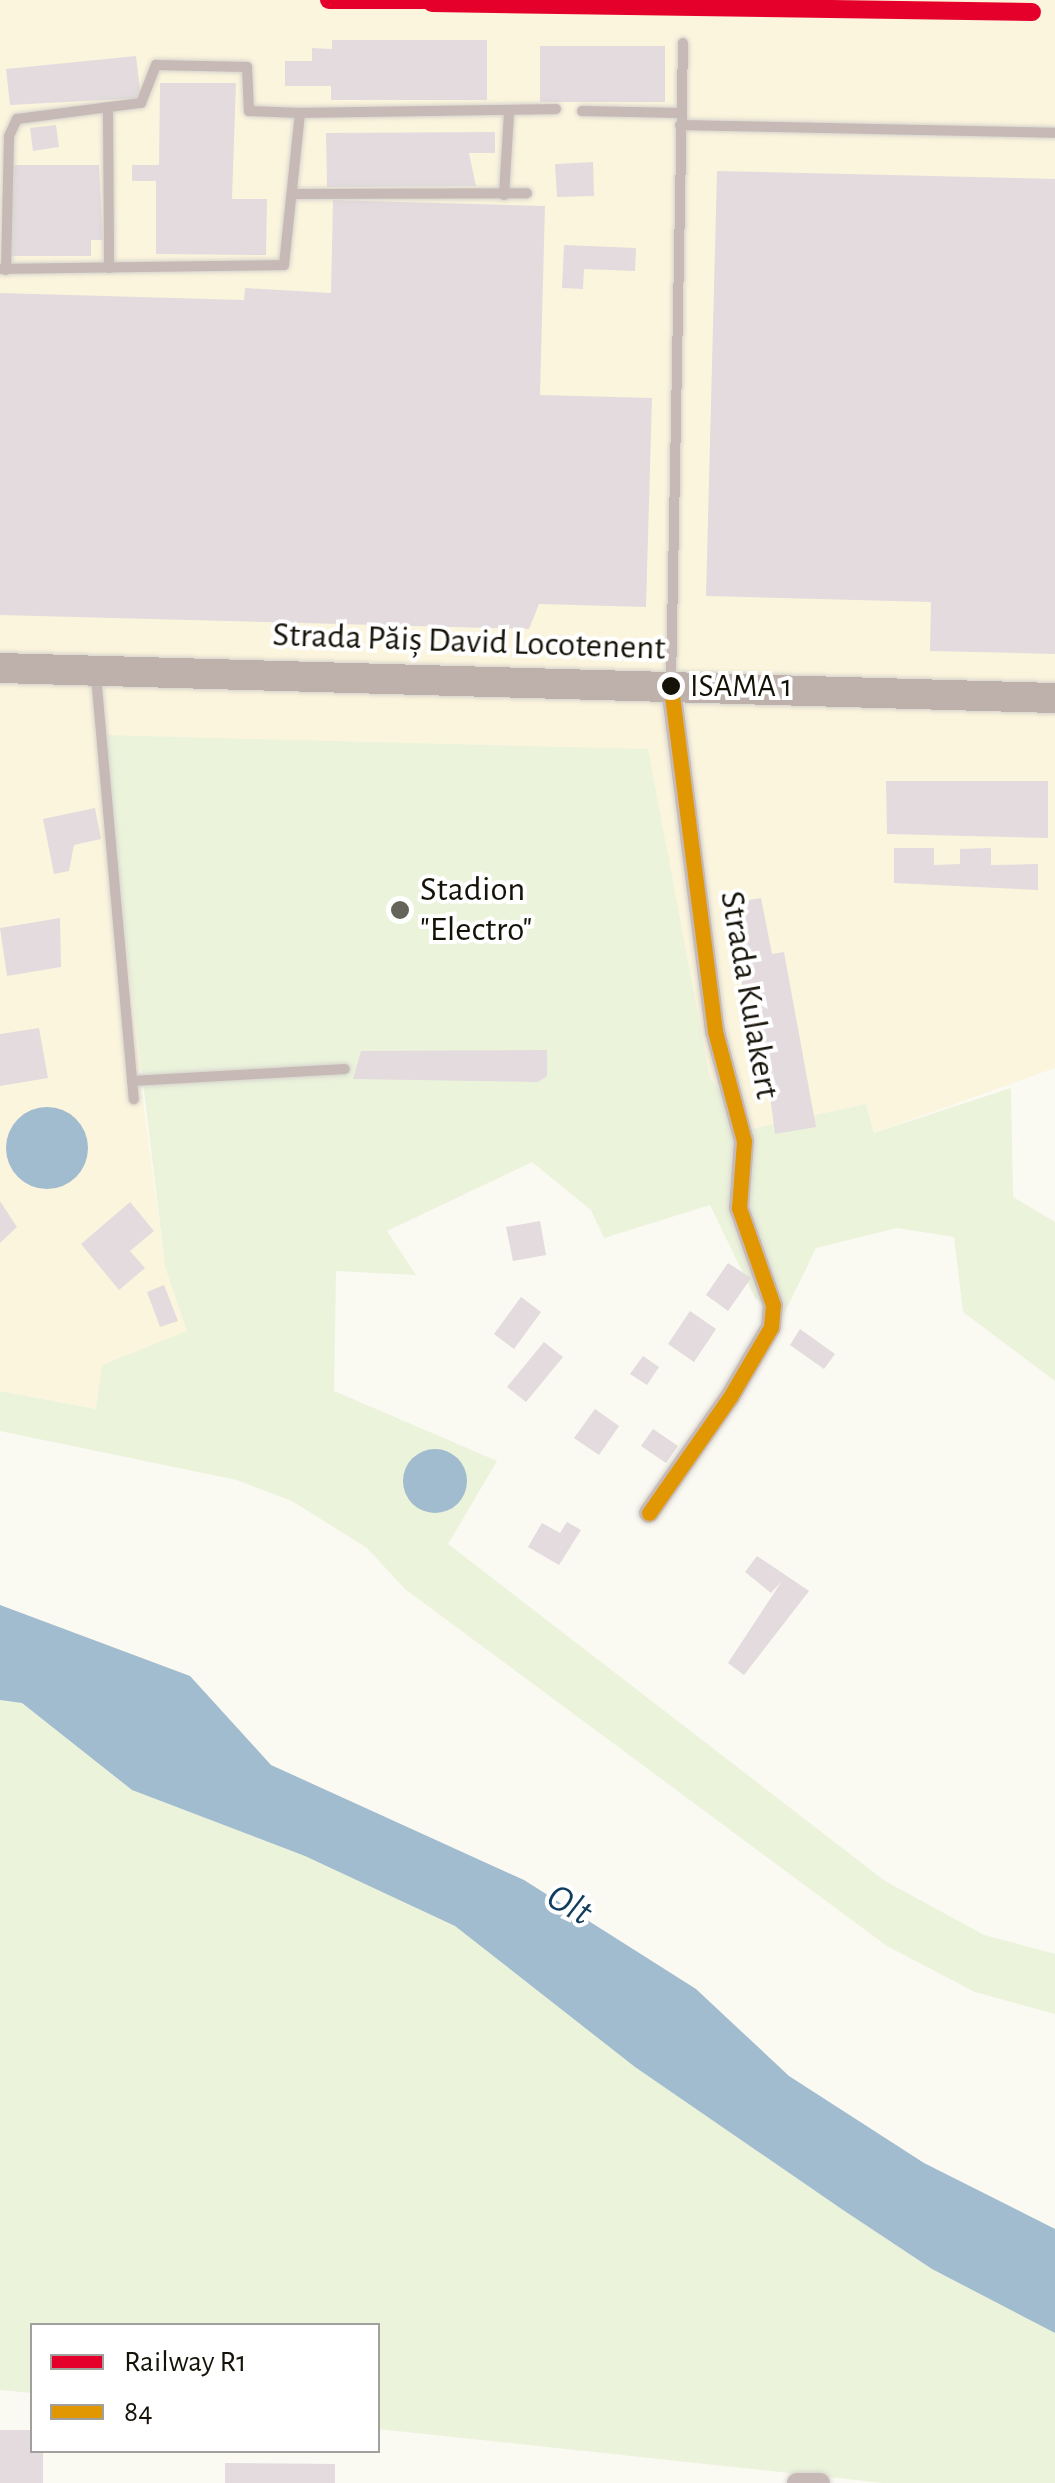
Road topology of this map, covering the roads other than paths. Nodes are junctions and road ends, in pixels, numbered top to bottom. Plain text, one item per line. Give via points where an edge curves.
1 (683, 43) dead end
2 (556, 109) dead end
3 (108, 110) junction
4 (582, 111) dead end
5 (300, 113) junction
6 (509, 113) junction
7 (681, 119) junction
8 (1055, 132) edge
9 (527, 193) dead end
10 (295, 194) junction
11 (504, 196) junction
12 (109, 268) junction
13 (3, 269) edge
14 (0, 668) edge
15 (95, 669) junction
16 (671, 686) junction
17 (1055, 698) edge
18 (345, 1070) dead end
19 (132, 1081) junction
20 (134, 1099) dead end
21 (648, 1513) dead end
22 (797, 2483) edge
23 (820, 2483) edge

1 - 7 lane
2 - 6 lane
3 - 5 lane via 141,103 156,65 240,65 248,73 250,111
3 - 12 lane
3 - 13 lane via 37,113 11,126
4 - 7 lane
5 - 6 lane
5 - 10 lane
6 - 11 lane
7 - 8 lane
7 - 16 lane
9 - 11 lane
10 - 11 lane
10 - 12 lane via 284,264
12 - 13 lane
14 - 15 main road, Strada Păiș David Locotenent
15 - 16 main road, Strada Păiș David Locotenent
15 - 19 lane
16 - 17 main road, Strada Păiș David Locotenent
16 - 21 street, Strada Kulakert via 716,1031 744,1141 739,1208 772,1305 771,1327 730,1397
18 - 19 lane
19 - 20 lane
22 - 23 street

